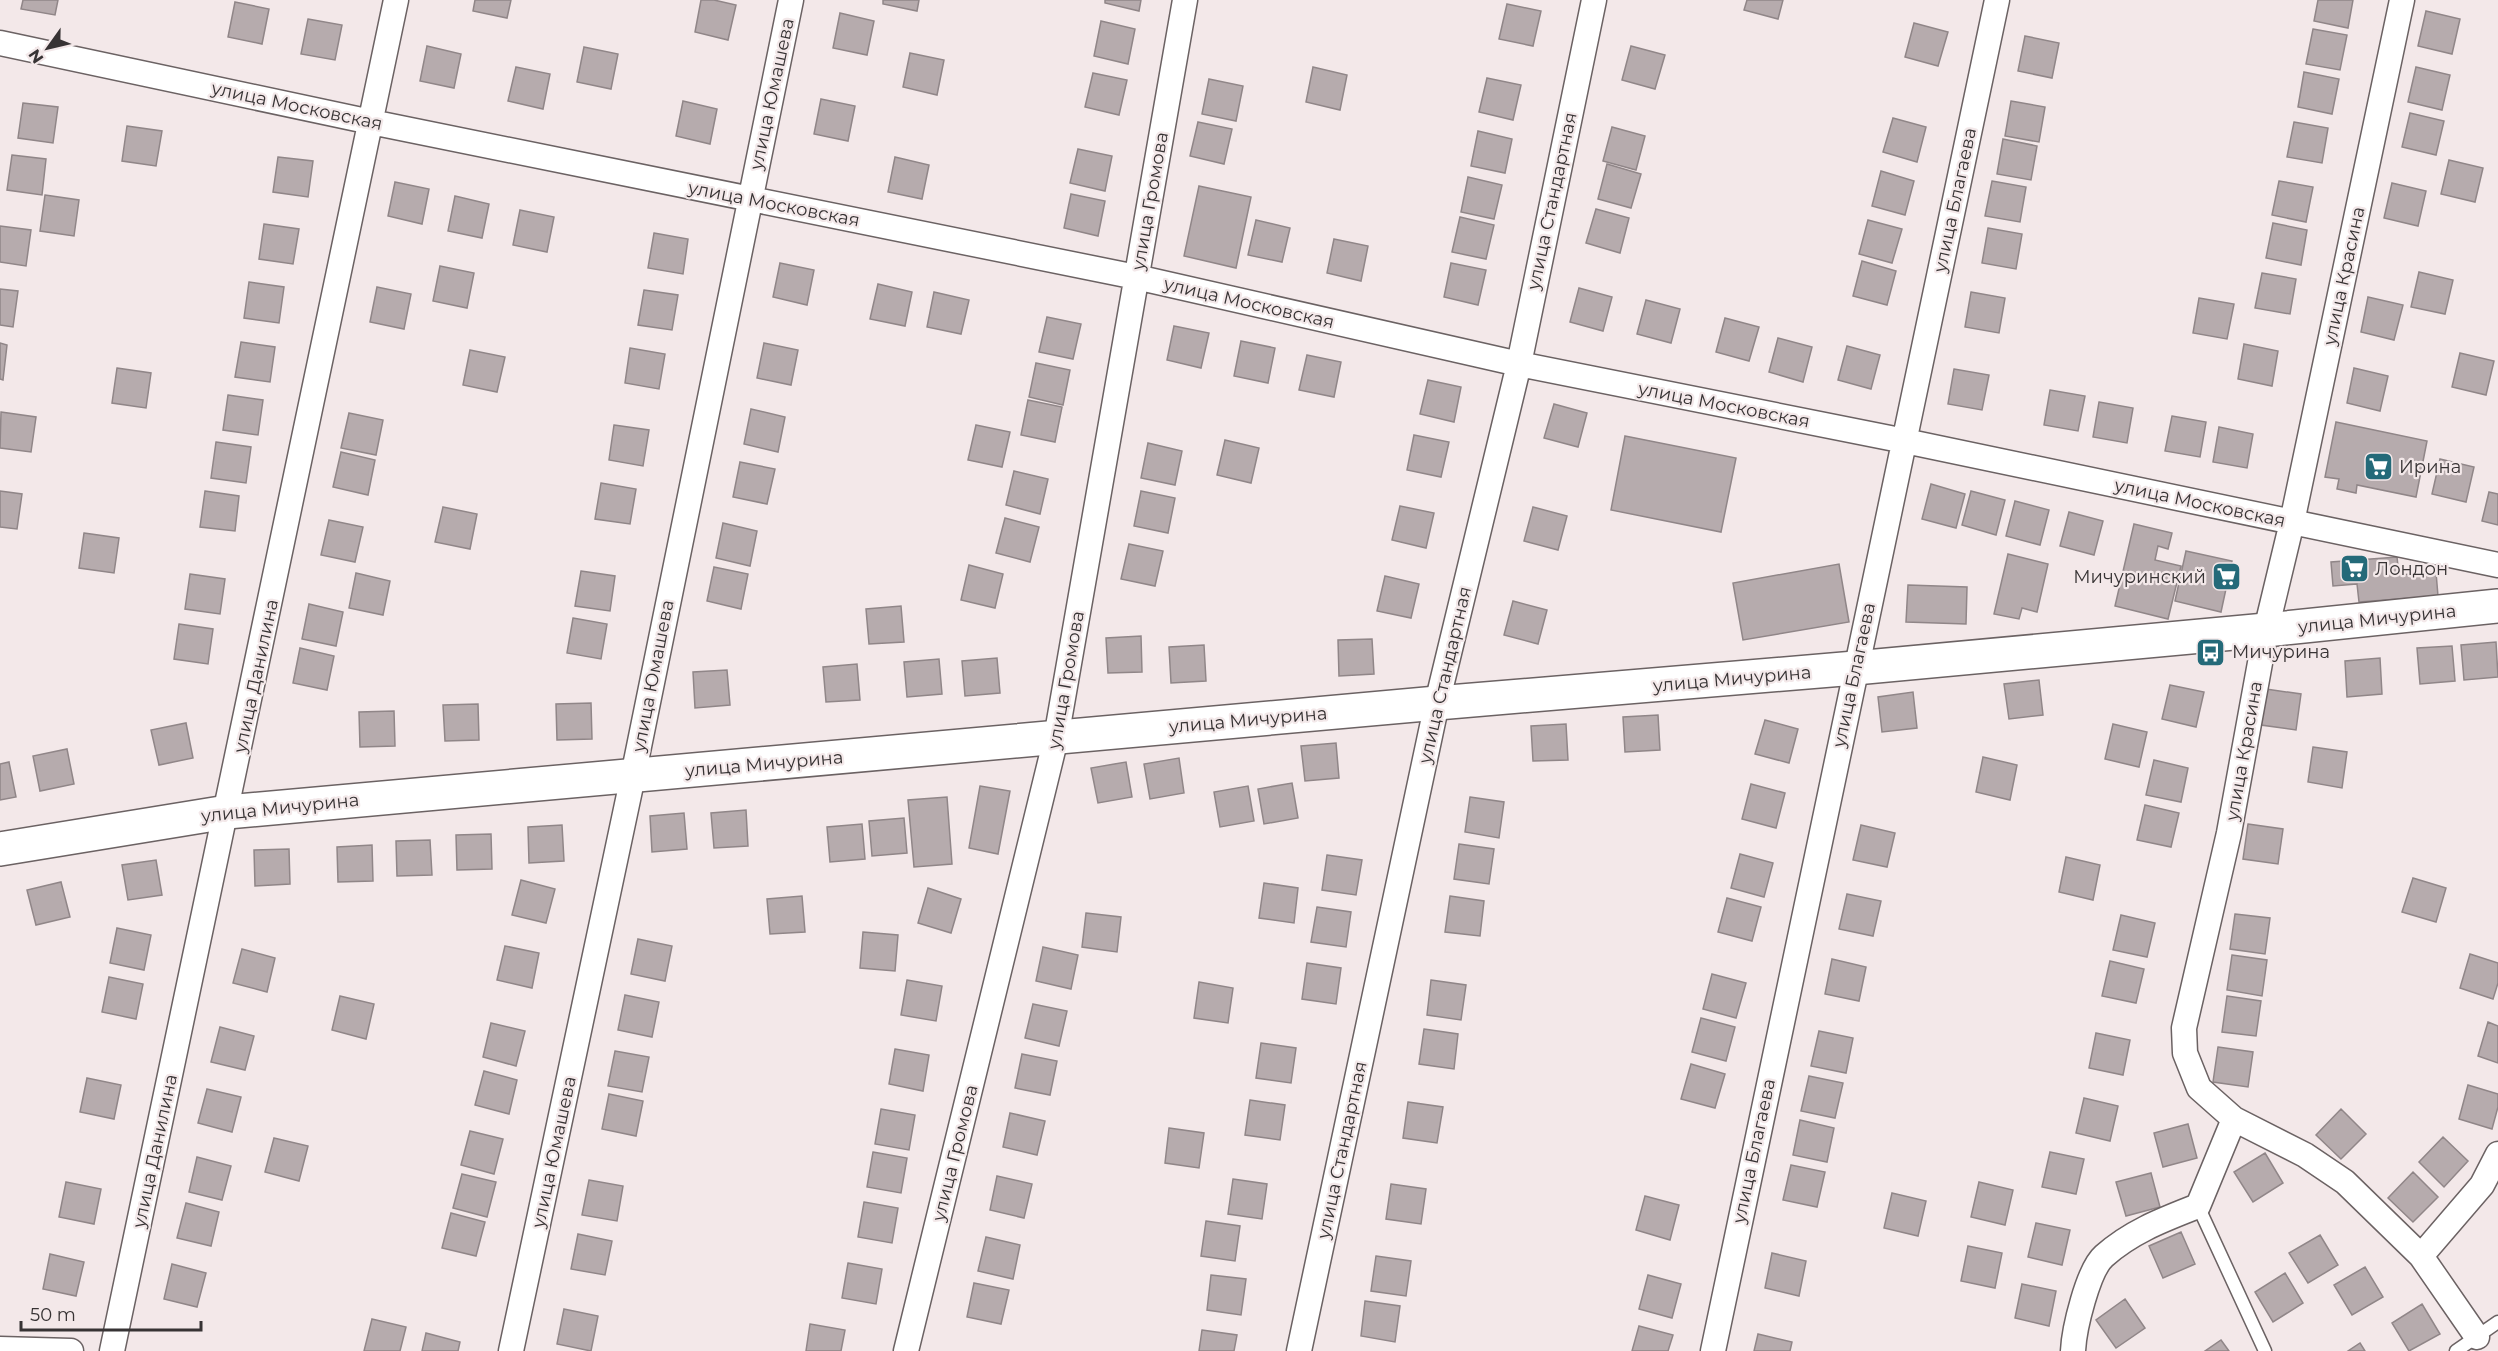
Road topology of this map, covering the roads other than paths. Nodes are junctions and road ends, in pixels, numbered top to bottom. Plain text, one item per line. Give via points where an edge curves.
1 (396, 0) edge
2 (791, 0) edge
3 (1185, 0) edge
4 (1594, 0) edge
5 (1997, 0) edge
6 (2402, 0) edge
7 (0, 44) edge
8 (371, 122) junction
9 (750, 199) junction
10 (1136, 277) junction
11 (1519, 364) junction
12 (1905, 441) junction
13 (2292, 522) junction
14 (2498, 565) edge
15 (2498, 606) edge
16 (2266, 630) junction
17 (1855, 668) junction
18 (1437, 703) junction
19 (1056, 738) junction
20 (633, 776) junction
21 (227, 812) junction
22 (0, 849) edge
23 (2234, 1119) junction
24 (2498, 1154) edge
25 (2198, 1206) junction
26 (2421, 1256) junction
27 (2498, 1322) edge
28 (2477, 1337) junction
29 (0, 1348) edge
30 (71, 1351) edge
31 (112, 1351) edge
32 (511, 1351) edge
33 (906, 1351) edge
34 (1299, 1351) edge
35 (1713, 1351) edge
36 (2073, 1351) edge
37 (2265, 1351) edge
38 (2456, 1351) edge

1 - 8 street, улица Данилина
2 - 9 street, улица Юмашева
3 - 10 street, улица Громова
4 - 11 street, улица Стандартная
5 - 12 street, улица Благаева
6 - 13 street, улица Красина
7 - 8 street, улица Московская
8 - 9 street, улица Московская
8 - 21 street, улица Данилина
9 - 10 street, улица Московская
9 - 20 street, улица Юмашева
10 - 11 street, улица Московская
10 - 19 street, улица Громова
11 - 12 street, улица Московская
11 - 18 street, улица Стандартная
12 - 13 street, улица Московская
12 - 17 street, улица Благаева
13 - 14 street, улица Московская
13 - 16 street, улица Красина
15 - 16 main road, улица Мичурина
16 - 17 main road, улица Мичурина
16 - 23 street, улица Красина via 2229,833 2184,1028 2185,1053 2199,1088
17 - 18 main road, улица Мичурина
17 - 35 street, улица Благаева
18 - 19 main road, улица Мичурина
18 - 34 street, улица Стандартная
19 - 20 main road, улица Мичурина
19 - 33 street, улица Громова
20 - 21 main road, улица Мичурина
20 - 32 street, улица Юмашева
21 - 22 main road, улица Мичурина
21 - 31 street, улица Данилина
23 - 25 street
23 - 26 street, улица Красина via 2306,1155 2345,1182
24 - 26 street via 2482,1185
25 - 36 street via 2145,1227 2102,1257 2078,1320
25 - 37 lane
26 - 28 street, улица Красина
27 - 28 lane
28 - 38 lane
29 - 30 street

